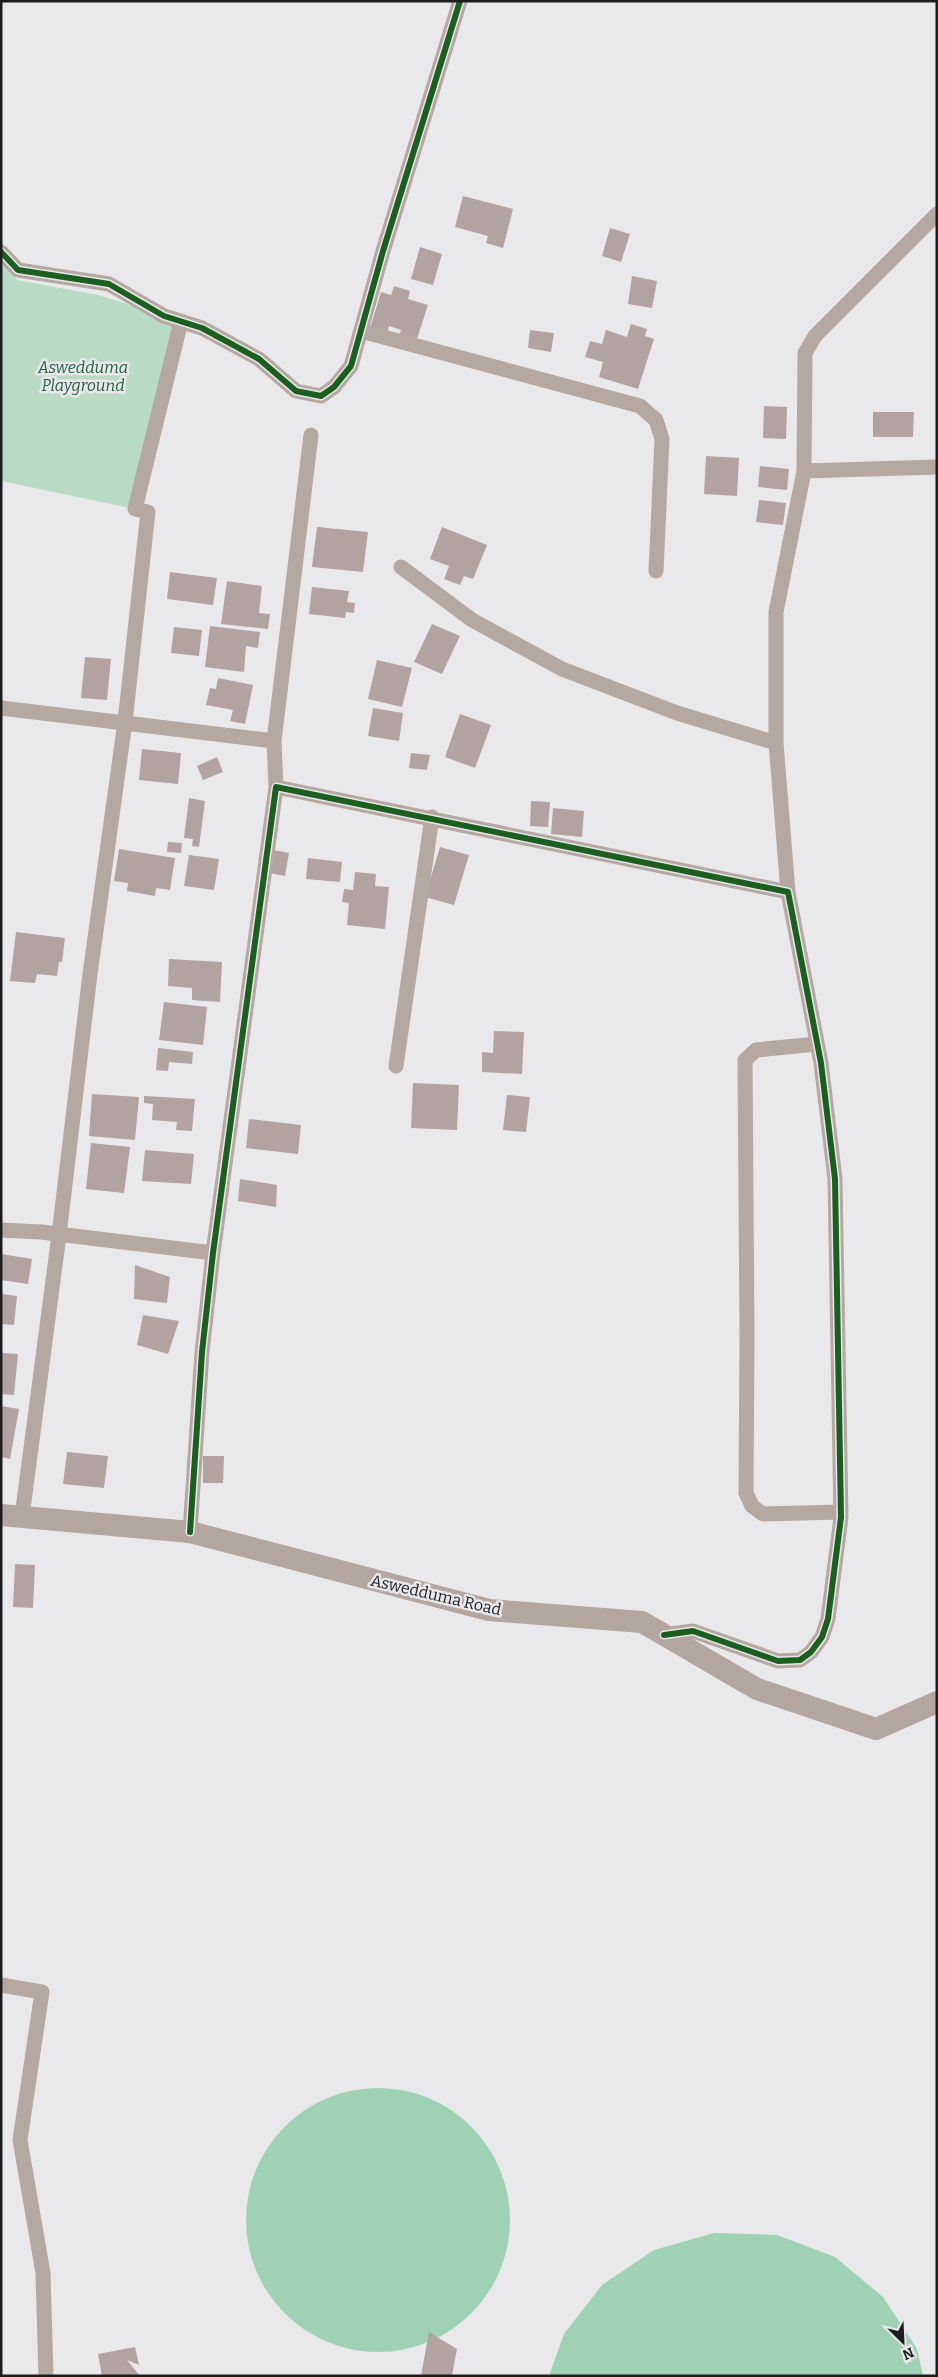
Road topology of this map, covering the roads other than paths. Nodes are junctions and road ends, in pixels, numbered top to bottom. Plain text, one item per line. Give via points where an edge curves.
1 (456, 3) edge
2 (937, 214) edge
3 (1, 252) edge
4 (181, 321) junction
5 (361, 331) junction
6 (311, 435) dead end
7 (937, 467) edge
8 (804, 471) junction
9 (401, 567) dead end
10 (656, 571) dead end
11 (1, 708) edge
12 (125, 722) junction
13 (274, 741) junction
14 (776, 744) junction
15 (276, 787) junction
16 (432, 817) junction
17 (788, 892) junction
18 (817, 1044) junction
19 (396, 1066) dead end
20 (1, 1230) edge
21 (60, 1234) junction
22 (213, 1253) junction
23 (23, 1509) dead end
24 (841, 1512) junction
25 (1, 1515) edge
26 (190, 1532) junction
27 (664, 1635) junction
28 (937, 1702) edge
29 (1, 1985) edge
30 (46, 2376) edge

1 - 5 street
2 - 8 street via 815,336 805,353
3 - 4 street via 18,270 109,284 164,316
4 - 5 street via 202,328 259,359 296,391 321,396 334,387 351,366
4 - 12 street via 135,509 148,512
5 - 10 street via 640,406 656,420 662,439
6 - 13 street
7 - 8 street
8 - 14 street via 776,612
9 - 14 street via 472,620 562,669 677,713
11 - 12 street
12 - 13 street
12 - 21 street via 89,984
13 - 15 street
14 - 17 street
15 - 16 street
15 - 22 street
16 - 17 street
16 - 19 street
17 - 18 street
18 - 24 street via 835,1179
18 - 24 street via 756,1050 745,1060 746,1493 752,1506 764,1514
20 - 21 street
21 - 22 street
21 - 23 street
22 - 26 street via 202,1352
24 - 27 street via 828,1619 822,1637 800,1660 778,1660 693,1631
25 - 26 street, Aswedduma Road
26 - 27 street, Aswedduma Road via 489,1610 642,1622
27 - 28 street, Aswedduma Road via 757,1689 876,1729
29 - 30 street via 42,1992 20,2140 43,2273

